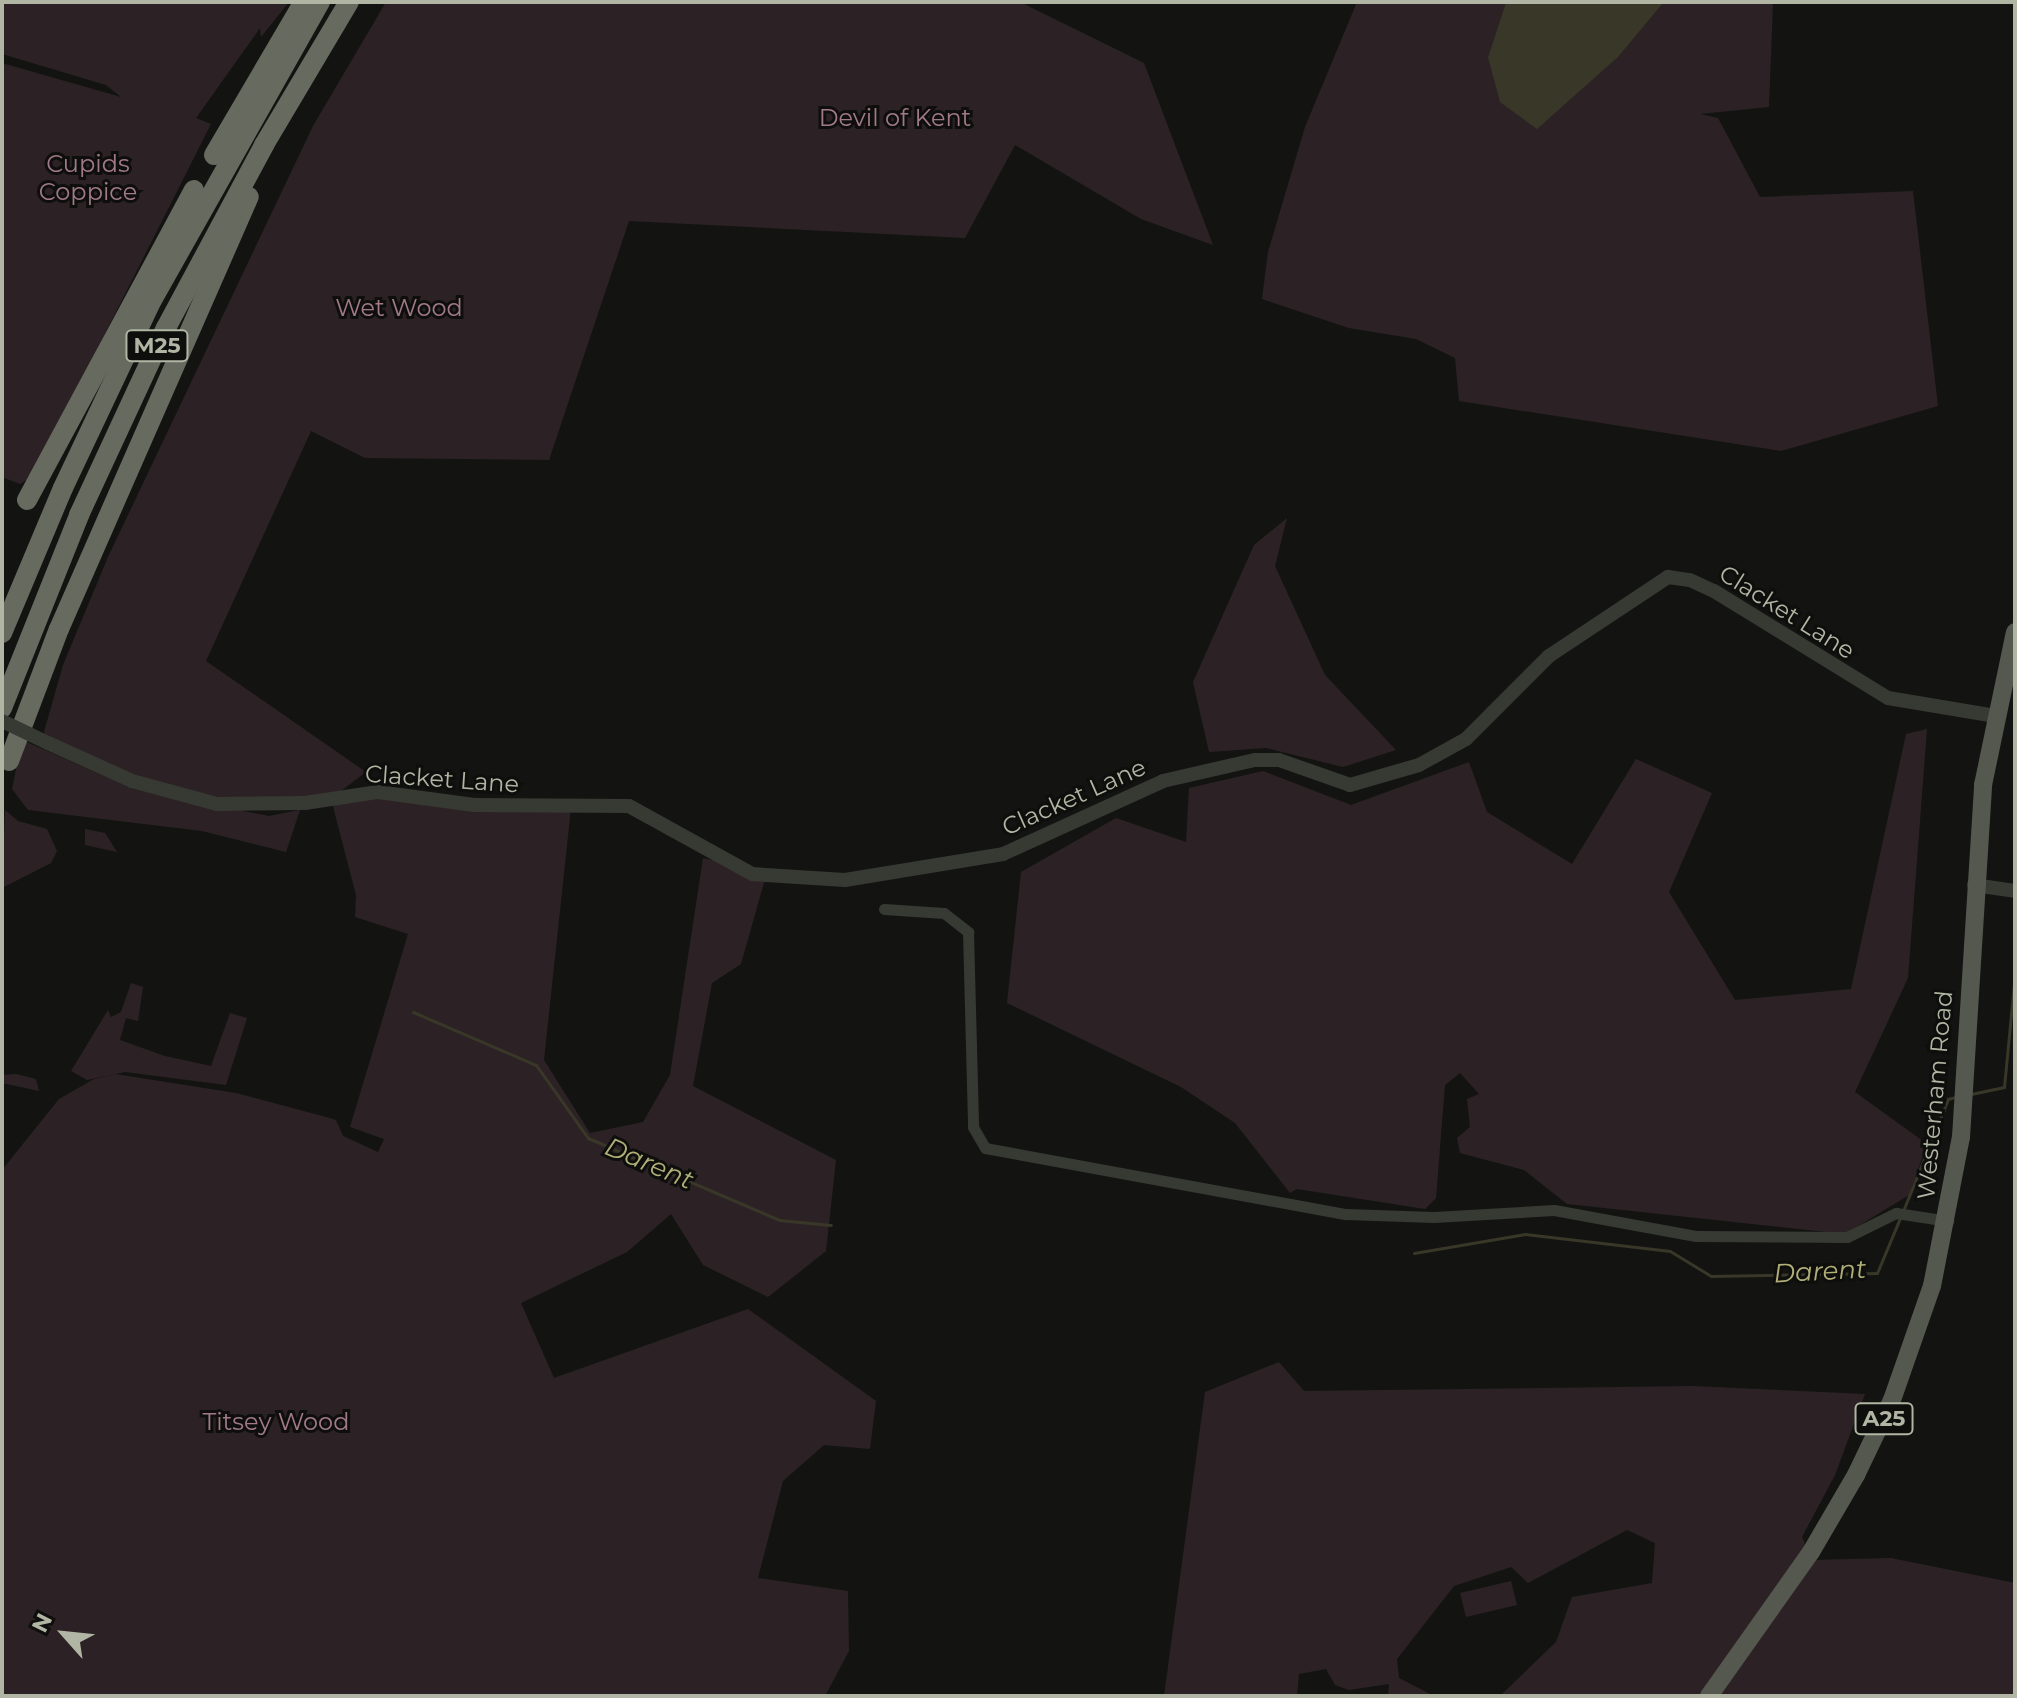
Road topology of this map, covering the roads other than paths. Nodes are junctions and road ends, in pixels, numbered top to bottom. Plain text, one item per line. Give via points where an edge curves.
1 (304, 2) edge
2 (320, 2) edge
3 (349, 2) edge
4 (290, 100) junction
5 (27, 500) dead end
6 (2015, 632) edge
7 (2, 633) edge
8 (2, 708) edge
9 (1995, 716) junction
10 (2, 721) edge
11 (9, 761) dead end
12 (1974, 885) junction
13 (2015, 891) edge
14 (884, 909) dead end
15 (1948, 1221) junction
16 (1709, 1696) edge

1 - 5 highway, M25 via 85,386
2 - 7 highway, M25 via 152,300 73,465
3 - 4 highway, M25
4 - 8 highway, M25 via 144,374 63,551
4 - 11 highway, M25 via 59,629
6 - 9 main road, Westerham Road / A25
9 - 10 street, Clacket Lane, bridge via 1888,698 1714,591 1668,577 1542,661 1466,739 1419,765 1350,785 1279,760 1255,760 1163,781 1003,854 845,880 752,874 629,806 474,805 378,792 305,803 217,804 132,781
9 - 12 main road, Westerham Road / A25
12 - 13 street
12 - 15 main road, Westerham Road / A25 via 1964,1096
14 - 15 street via 944,913 968,932 973,1127 985,1148 1346,1214 1434,1217 1554,1210 1696,1236 1847,1237 1896,1213
15 - 16 main road, Westerham Road / A25 via 1912,1347 1863,1463 1817,1542

